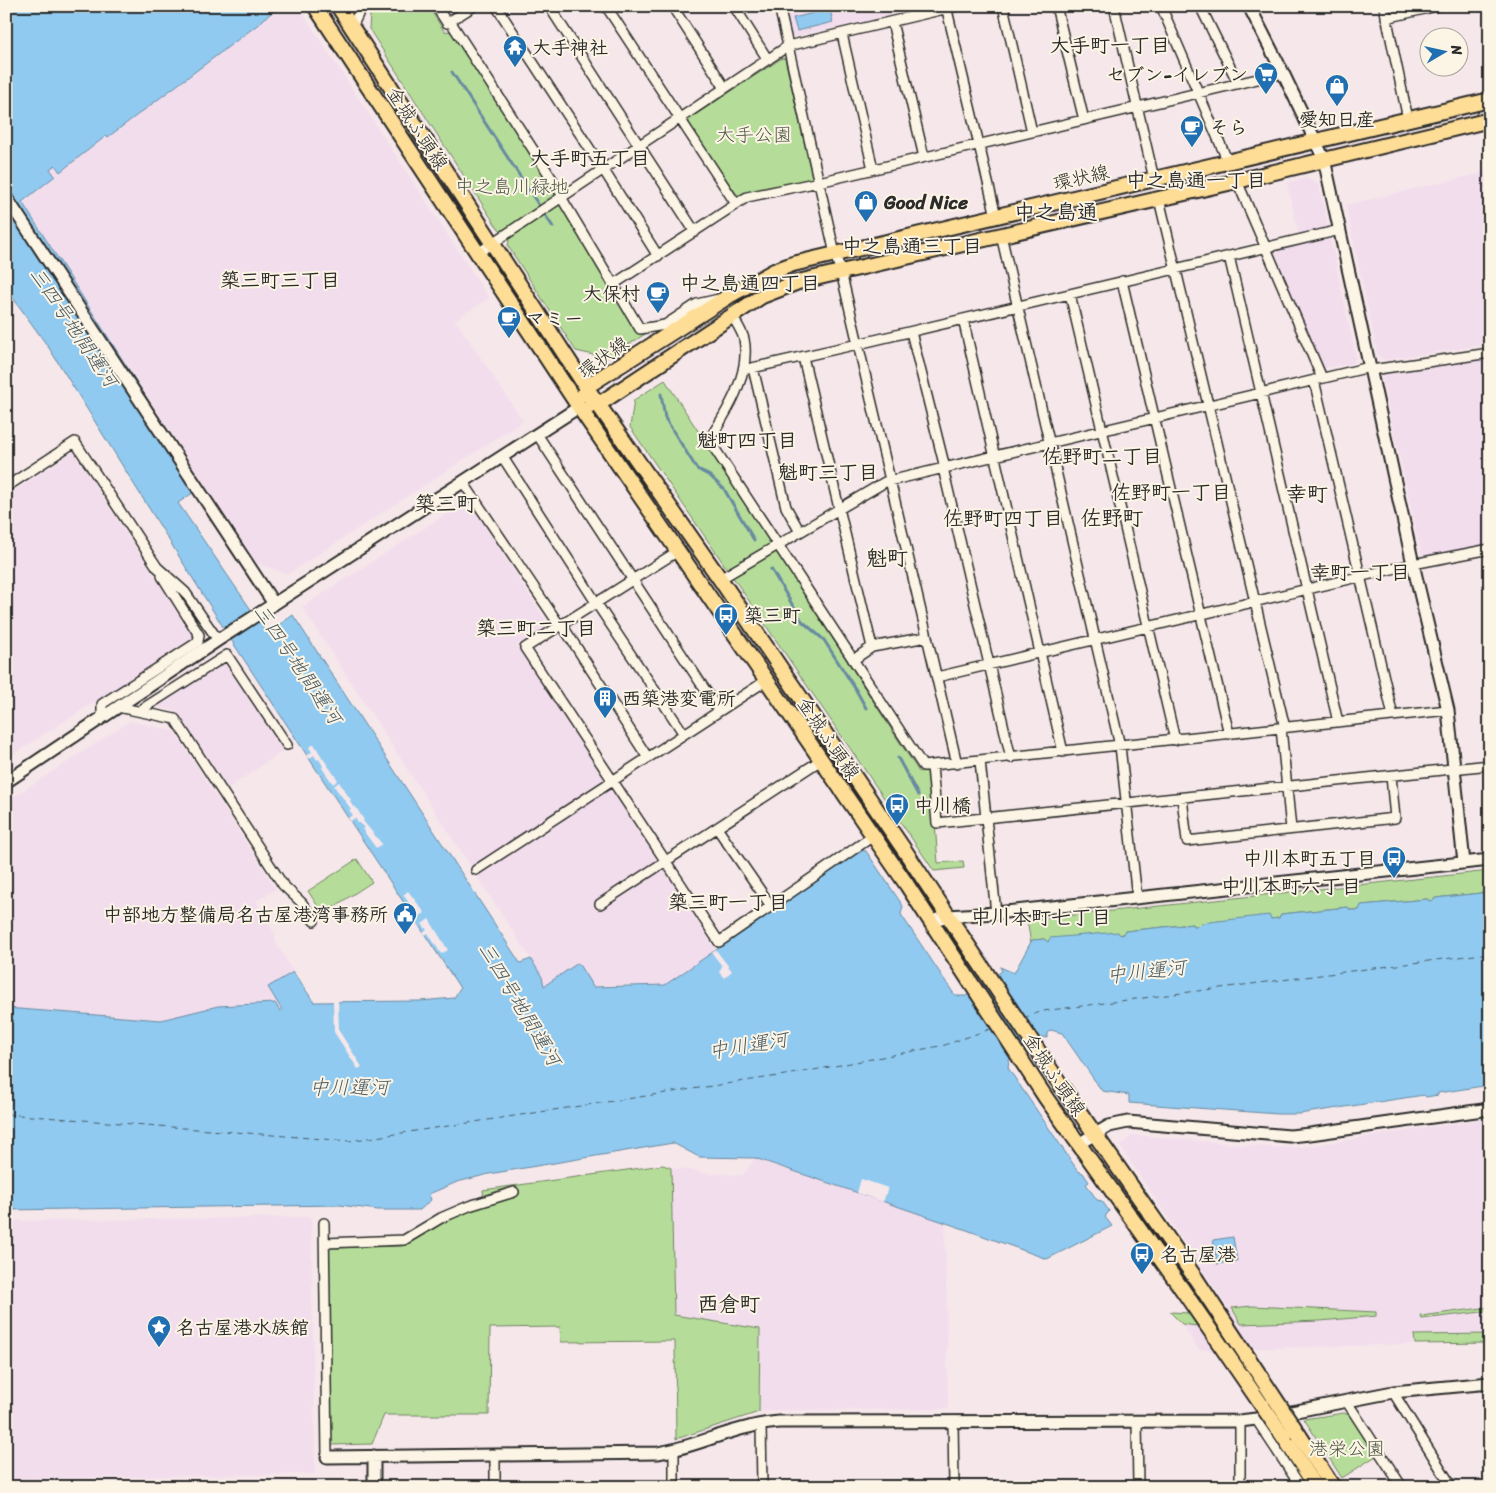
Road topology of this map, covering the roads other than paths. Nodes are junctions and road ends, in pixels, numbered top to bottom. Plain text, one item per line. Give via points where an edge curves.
1 (315, 6) edge
2 (338, 6) edge
3 (362, 6) edge
4 (436, 6) edge
5 (474, 6) edge
6 (496, 6) edge
7 (549, 6) edge
8 (606, 6) edge
9 (672, 6) edge
10 (734, 6) edge
11 (779, 6) edge
12 (957, 6) edge
13 (1003, 6) edge
14 (1056, 6) edge
15 (1114, 6) edge
16 (1161, 6) edge
17 (1200, 6) edge
18 (1249, 6) edge
19 (1384, 6) edge
20 (1437, 6) edge
21 (947, 7) edge
22 (1386, 18) junction
23 (450, 21) junction
24 (892, 22) junction
25 (352, 27) junction
26 (842, 34) junction
27 (788, 46) junction
28 (768, 60) junction
29 (1283, 73) junction
30 (1238, 84) junction
31 (724, 88) junction
32 (1198, 93) junction
33 (1490, 100) edge
34 (1138, 107) junction
35 (1408, 118) junction
36 (679, 119) junction
37 (1084, 120) junction
38 (1490, 120) edge
39 (1032, 132) junction
40 (1316, 141) junction
41 (639, 145) junction
42 (979, 145) junction
43 (924, 157) junction
44 (1324, 159) junction
45 (1228, 162) junction
46 (603, 169) junction
47 (873, 169) junction
48 (1154, 179) junction
49 (1237, 181) junction
50 (819, 182) junction
51 (562, 196) junction
52 (6, 197) edge
53 (1159, 198) junction
54 (736, 204) junction
55 (996, 216) junction
56 (1340, 230) junction
57 (695, 232) junction
58 (1001, 235) junction
59 (493, 242) junction
60 (1266, 247) junction
61 (478, 253) junction
62 (835, 254) junction
63 (658, 256) junction
64 (1229, 256) junction
65 (1176, 269) junction
66 (841, 272) junction
67 (1122, 281) junction
68 (614, 284) junction
69 (1070, 294) junction
70 (729, 296) junction
71 (1018, 306) junction
72 (732, 315) junction
73 (962, 319) junction
74 (912, 332) junction
75 (858, 344) junction
76 (1490, 353) edge
77 (803, 357) junction
78 (753, 368) junction
79 (1370, 368) junction
80 (743, 370) junction
81 (1318, 379) junction
82 (586, 387) junction
83 (1261, 393) junction
84 (599, 404) junction
85 (1208, 405) junction
86 (579, 407) junction
87 (1155, 418) junction
88 (1102, 430) junction
89 (538, 434) junction
90 (1050, 443) junction
91 (502, 456) junction
92 (994, 456) junction
93 (944, 468) junction
94 (890, 481) junction
95 (463, 482) junction
96 (6, 488) edge
97 (840, 509) junction
98 (800, 532) junction
99 (778, 545) junction
100 (1490, 549) edge
101 (678, 552) junction
102 (1413, 564) junction
103 (157, 567) junction
104 (1360, 577) junction
105 (720, 579) junction
106 (633, 581) junction
107 (1307, 590) junction
108 (1255, 602) junction
109 (274, 604) junction
110 (598, 604) junction
111 (1201, 615) junction
112 (561, 626) junction
113 (1148, 627) junction
114 (927, 637) junction
115 (218, 640) junction
116 (1096, 640) junction
117 (872, 647) junction
118 (1040, 653) junction
119 (853, 660) junction
120 (989, 665) junction
121 (937, 677) junction
122 (767, 680) junction
123 (118, 707) junction
124 (1448, 710) junction
125 (719, 711) junction
126 (139, 712) junction
127 (1393, 716) junction
128 (102, 718) junction
129 (1338, 722) junction
130 (1283, 728) junction
131 (684, 734) junction
132 (1229, 734) junction
133 (1175, 740) junction
134 (288, 745) dead end
135 (1120, 746) junction
136 (1063, 752) junction
137 (648, 758) junction
138 (1011, 758) junction
139 (821, 760) junction
140 (980, 761) junction
141 (957, 764) junction
142 (1490, 765) edge
143 (932, 766) junction
144 (1454, 769) junction
145 (1391, 776) junction
146 (613, 781) junction
147 (6, 782) edge
148 (1287, 787) junction
149 (1182, 798) junction
150 (1127, 804) junction
151 (986, 818) junction
152 (717, 828) junction
153 (1291, 829) junction
154 (873, 836) junction
155 (1490, 860) edge
156 (665, 861) junction
157 (1464, 863) junction
158 (476, 870) dead end
159 (1137, 898) junction
160 (600, 904) dead end
161 (771, 906) junction
162 (996, 913) junction
163 (948, 916) junction
164 (314, 921) dead end
165 (931, 921) junction
166 (1490, 1109) edge
167 (1095, 1134) junction
168 (1080, 1143) junction
169 (514, 1192) dead end
170 (324, 1223) dead end
171 (325, 1243) junction
172 (1490, 1383) edge
173 (1393, 1392) junction
174 (1347, 1402) junction
175 (1256, 1419) junction
176 (953, 1421) junction
177 (1138, 1421) junction
178 (1240, 1421) junction
179 (761, 1424) junction
180 (674, 1450) junction
181 (495, 1455) junction
182 (374, 1456) junction
183 (328, 1457) joint
184 (374, 1487) edge
185 (495, 1487) edge
186 (674, 1487) edge
187 (762, 1487) edge
188 (954, 1487) edge
189 (1138, 1487) edge
190 (1240, 1487) edge
191 (1301, 1487) edge
192 (1316, 1487) edge
193 (1333, 1487) edge
194 (1402, 1487) edge
195 (1452, 1487) edge

1 - 61 main road, 金城ふ頭線
2 - 25 main road, 金城ふ頭線
3 - 25 street
4 - 23 street via 447,23
5 - 23 street
6 - 46 street
7 - 41 street
8 - 36 street
9 - 31 street
10 - 28 street
11 - 27 street
12 - 21 street
13 - 39 street
14 - 37 street
15 - 34 street
16 - 32 street
17 - 30 street
18 - 29 street
19 - 22 street
20 - 22 street
21 - 24 street
21 - 42 street
22 - 35 street
23 - 51 street
24 - 26 street
24 - 43 street
25 - 59 main road, 金城ふ頭線
26 - 27 street
26 - 47 street
27 - 28 street
27 - 50 street
28 - 31 street
29 - 30 street
29 - 40 street
30 - 32 street
31 - 36 street
32 - 34 street
32 - 45 street
33 - 35 main road, 環状線
34 - 37 street
34 - 48 street
35 - 40 main road, 環状線
36 - 41 street
36 - 54 street
37 - 39 street
38 - 44 main road, 環状線
39 - 42 street
40 - 44 street
40 - 45 main road, 環状線
41 - 46 street
41 - 57 street
42 - 43 street
42 - 55 street
43 - 47 street
44 - 49 main road, 環状線
44 - 56 street
45 - 48 main road, 環状線
46 - 51 street
46 - 63 street
47 - 50 street
48 - 55 main road, 環状線
49 - 53 main road, 環状線
49 - 60 street
50 - 54 street via 747,198
50 - 62 street
51 - 59 street
51 - 68 street
52 - 109 street
53 - 58 main road, 環状線
53 - 65 street
54 - 57 street
55 - 62 main road, 環状線
56 - 60 street
56 - 79 street
57 - 63 street
58 - 66 main road, 環状線
58 - 71 street
59 - 61 street
59 - 82 main road, 金城ふ頭線
60 - 64 street
60 - 81 street
61 - 86 main road, 金城ふ頭線
62 - 66 street
62 - 70 main road, 環状線 via 774,271
63 - 68 street
64 - 65 street
64 - 83 street
65 - 67 street
65 - 85 street
66 - 72 main road, 環状線 via 779,288
66 - 75 street
67 - 69 street
67 - 87 street
68 - 70 street via 640,329 665,325 697,304
69 - 71 street
69 - 88 street
70 - 82 main road, 環状線
71 - 73 street
71 - 90 street
72 - 80 street via 744,338
72 - 84 main road, 環状線
73 - 74 street
73 - 92 street
74 - 75 street
74 - 93 street
75 - 77 street
75 - 94 street
76 - 79 street
77 - 78 street
77 - 97 street
78 - 80 street
78 - 98 street via 786,507
79 - 81 street
79 - 102 street
80 - 99 street via 727,412 709,440
81 - 83 street
81 - 104 street
82 - 84 main road, 金城ふ頭線
82 - 86 main road, 環状線
83 - 85 street
83 - 107 street
84 - 86 main road, 環状線
84 - 105 main road, 金城ふ頭線
85 - 87 street
85 - 108 street
86 - 89 street
86 - 101 main road, 金城ふ頭線
87 - 88 street
87 - 111 street
88 - 90 street
88 - 113 street
89 - 91 street
89 - 106 street
90 - 92 street
90 - 116 street
91 - 95 street
91 - 110 street
92 - 93 street
92 - 118 street
93 - 94 street
93 - 120 street
94 - 97 street
94 - 114 street
95 - 109 street
95 - 112 street
96 - 103 street via 75,442
97 - 98 street
97 - 117 street
98 - 99 street
99 - 105 street
99 - 119 street
100 - 102 street
101 - 106 street
101 - 122 main road, 金城ふ頭線
102 - 104 street
102 - 124 street
103 - 115 street via 184,592
103 - 128 street via 199,635 198,642 102,704
104 - 107 street
104 - 127 street
105 - 163 main road, 金城ふ頭線
106 - 110 street
106 - 125 street
107 - 108 street
107 - 129 street
108 - 111 street
108 - 130 street
109 - 115 street
110 - 112 street
110 - 131 street
111 - 113 street
111 - 132 street
112 - 137 street
112 - 146 street via 525,648
113 - 116 street
113 - 133 street
114 - 117 street
114 - 121 street
115 - 123 street
116 - 118 street
116 - 135 street
117 - 119 street
118 - 120 street
118 - 136 street
119 - 143 street via 922,766
120 - 121 street
120 - 138 street
121 - 141 street
122 - 125 street
122 - 139 main road, 金城ふ頭線
123 - 126 street
123 - 128 street
124 - 127 street
124 - 144 street
125 - 131 street
126 - 134 street via 227,655
126 - 164 street via 175,720 283,885 302,902
127 - 129 street
128 - 147 street
129 - 130 street
130 - 132 street
130 - 148 street
131 - 137 street
132 - 133 street
133 - 135 street
135 - 136 street
135 - 150 street
136 - 138 street
137 - 146 street
138 - 140 street
139 - 152 street
139 - 154 main road, 金城ふ頭線
140 - 141 street
140 - 151 street
141 - 143 street
142 - 144 street
143 - 151 street via 938,823
144 - 145 street
144 - 157 street
145 - 148 street
145 - 153 street via 1395,818
146 - 156 street
146 - 158 street
148 - 149 street
148 - 153 street
149 - 150 street
149 - 153 street via 1187,841
150 - 151 street
150 - 159 street
151 - 162 street
152 - 156 street
152 - 161 street
154 - 161 street
154 - 165 main road, 金城ふ頭線
155 - 157 street
156 - 160 street
156 - 161 street via 719,942
157 - 159 street
159 - 162 street
162 - 163 street
163 - 165 street
163 - 167 main road, 金城ふ頭線
165 - 168 main road, 金城ふ頭線 via 1046,1098
166 - 167 street via 1290,1136 1128,1122 1109,1126
167 - 168 street
167 - 193 main road, 金城ふ頭線, bridge via 1196,1279
168 - 192 main road, 金城ふ頭線, bridge
169 - 171 street via 441,1218 404,1240
170 - 171 street
171 - 183 street
172 - 173 street
173 - 174 street
173 - 195 street
174 - 175 street
174 - 194 street
175 - 178 street
175 - 191 street
176 - 177 street
176 - 179 street
176 - 188 street
177 - 178 street
177 - 189 street
178 - 190 street
179 - 180 street
179 - 187 street
180 - 181 street
180 - 186 street
181 - 182 street
181 - 185 street
182 - 183 street
182 - 184 street

